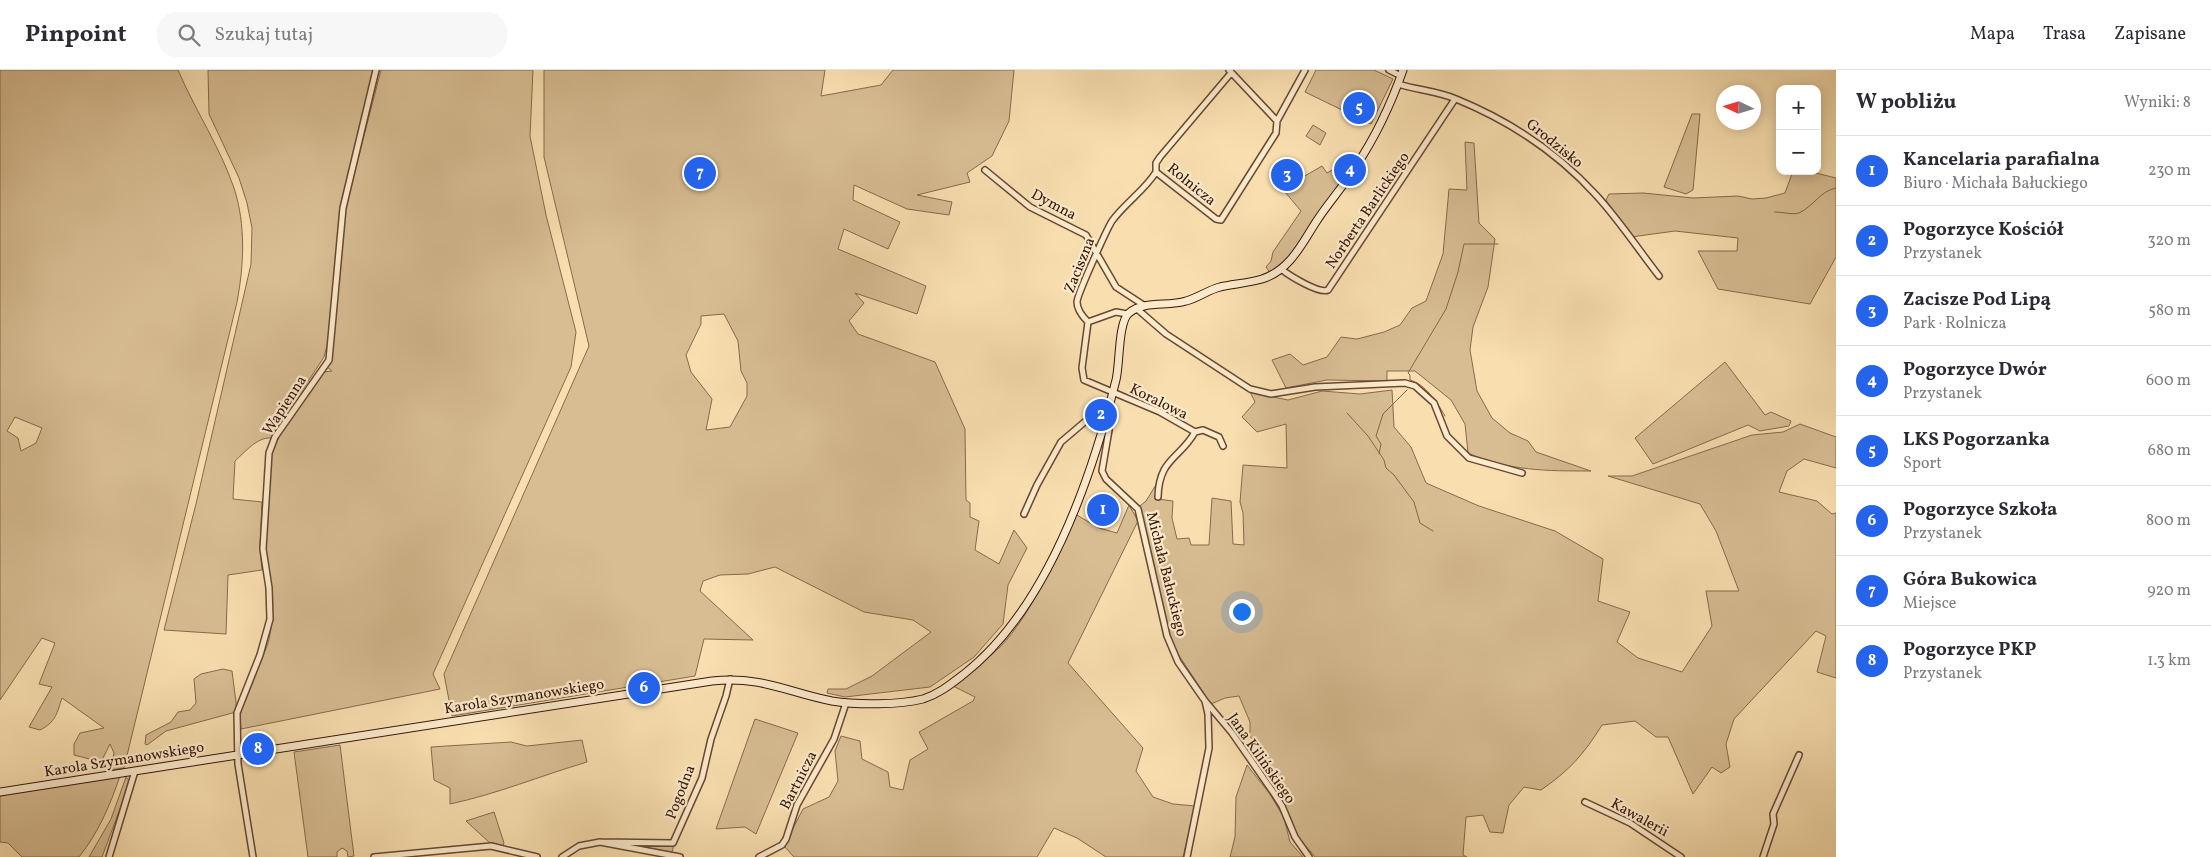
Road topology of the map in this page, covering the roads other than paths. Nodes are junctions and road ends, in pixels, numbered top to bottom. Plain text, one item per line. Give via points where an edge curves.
1 (376, 70) edge
2 (1305, 70) edge
3 (1389, 70) edge
4 (1230, 71) edge
5 (1402, 73) edge
6 (1398, 84) junction
7 (1455, 98) junction
8 (1277, 121) junction
9 (985, 170) dead end
10 (1156, 172) junction
11 (1097, 254) junction
12 (1281, 269) junction
13 (1659, 276) dead end
14 (1145, 306) junction
15 (1136, 308) junction
16 (1127, 314) junction
17 (1088, 322) junction
18 (1112, 393) junction
19 (1108, 409) junction
20 (1104, 424) junction
21 (1195, 432) junction
22 (1223, 446) dead end
23 (1522, 473) dead end
24 (1158, 497) dead end
25 (1024, 514) dead end
26 (730, 679) junction
27 (1205, 701) junction
28 (846, 703) junction
29 (239, 755) junction
30 (1799, 755) dead end
31 (135, 771) junction
32 (0, 792) edge
33 (1585, 802) dead end
34 (600, 842) junction
35 (109, 857) edge
36 (253, 857) edge
37 (374, 857) edge
38 (537, 857) edge
39 (562, 857) edge
40 (680, 857) edge
41 (759, 857) edge
42 (1187, 857) edge
43 (1309, 857) edge
44 (1681, 857) edge
45 (1764, 857) edge

1 - 29 street, Wapienna via 343,208 329,360 275,437 269,453 263,549 270,619 237,713
2 - 8 street
3 - 5 street
4 - 8 street
4 - 10 street, Rolnicza via 1160,157
5 - 6 street
6 - 7 street, Grodzisko
6 - 12 street via 1356,167 1302,246
7 - 12 street, Norberta Barlickiego via 1328,290 1315,289
7 - 13 street, Grodzisko via 1521,131 1563,164 1600,199
8 - 10 street, Rolnicza via 1276,133 1221,220
9 - 11 street, Dymna via 1030,207 1081,231
10 - 11 street, Zaciszna via 1112,222
11 - 14 street, Dymna via 1116,287
11 - 17 street, Zaciszna via 1078,296 1077,305
12 - 14 street via 1264,278 1218,287 1183,302
14 - 15 street
15 - 16 street
15 - 23 street via 1166,334 1255,391 1271,394 1331,386 1405,383 1416,386 1434,403 1447,436 1470,458
16 - 17 street via 1116,312
16 - 18 street, Karola Szymanowskiego
17 - 18 street via 1082,368 1084,380
18 - 19 street, Karola Szymanowskiego
18 - 21 street, Koralowa via 1160,412
19 - 20 street, Karola Szymanowskiego
19 - 25 street via 1101,408 1061,442
20 - 27 street, Michała Bałuckiego via 1109,430 1102,472 1138,508 1167,636 1178,662
20 - 28 street, Karola Szymanowskiego via 1085,480 1042,580 995,646 979,663 942,691 930,696 915,700
21 - 22 street, Koralowa via 1203,430 1219,437
21 - 24 street, Koralowa via 1187,445 1168,462 1159,484
26 - 28 street, Karola Szymanowskiego via 766,682
26 - 29 street, Karola Szymanowskiego
26 - 34 street, Pogodna via 710,739 702,778 673,843
27 - 42 street, Michała Bałuckiego via 1209,748
27 - 43 street, Jana Kilińskiego via 1274,792 1295,837
28 - 41 street, Bartnicza via 834,739 797,805 786,839 782,845
29 - 31 street, Karola Szymanowskiego
29 - 36 street, Wapienna via 247,834
30 - 45 street via 1773,814 1774,824
31 - 32 street, Karola Szymanowskiego
31 - 35 street
33 - 44 street, Kawalerii via 1630,823
34 - 39 street via 579,846
34 - 40 street
37 - 38 street via 492,846

